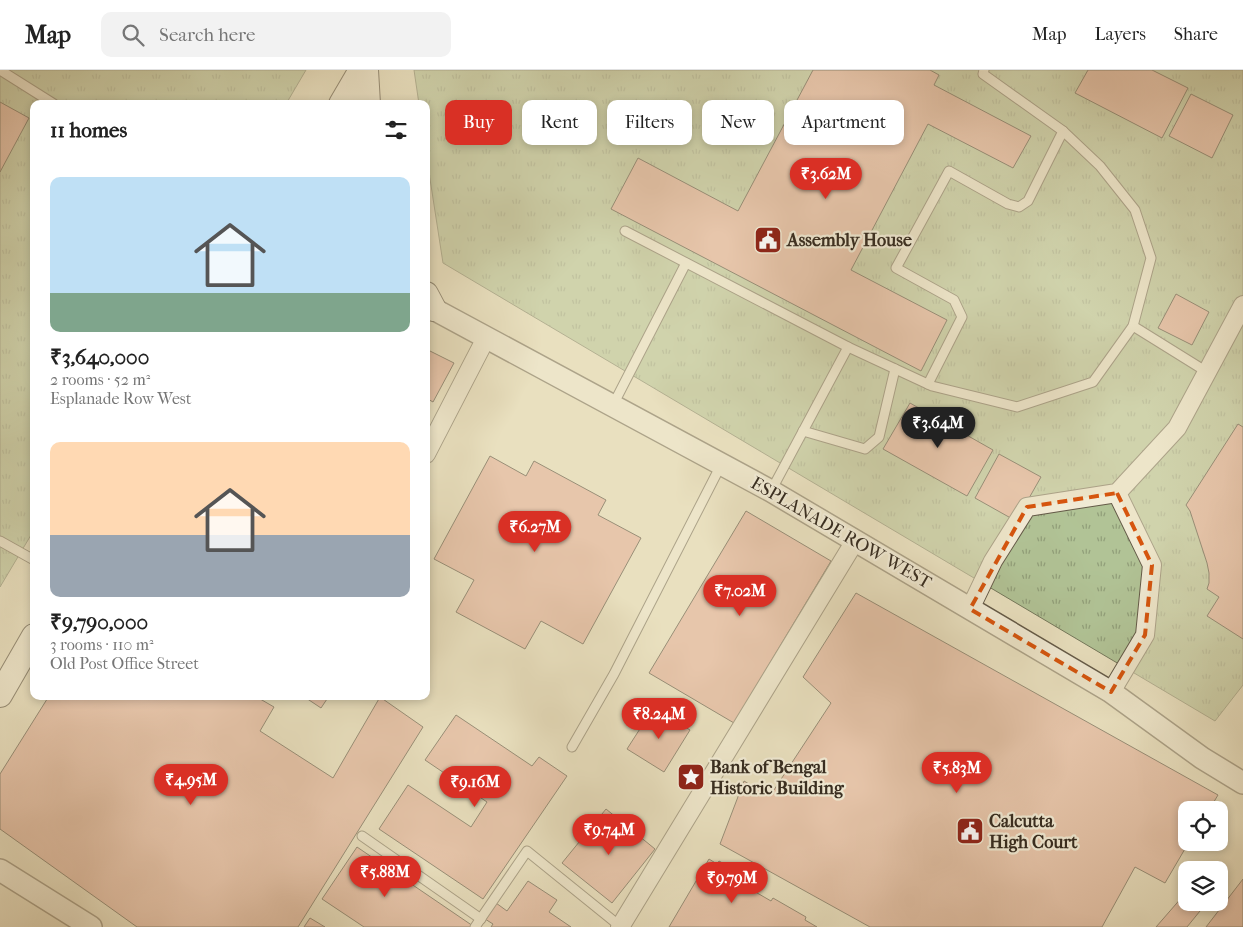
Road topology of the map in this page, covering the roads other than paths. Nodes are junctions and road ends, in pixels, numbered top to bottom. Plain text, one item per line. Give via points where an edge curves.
1 (0, 70) edge
2 (361, 70) edge
3 (366, 70) edge
4 (984, 70) edge
5 (48, 100) edge
6 (343, 100) edge
7 (368, 100) edge
8 (1062, 131) junction
9 (625, 231) dead end
10 (686, 263) junction
11 (430, 304) edge
12 (1243, 305) edge
13 (1133, 326) junction
14 (486, 338) junction
15 (848, 347) junction
16 (895, 369) junction
17 (1207, 372) junction
18 (928, 384) junction
19 (612, 406) junction
20 (803, 430) junction
21 (430, 446) edge
22 (721, 465) junction
23 (771, 491) junction
24 (1117, 493) junction
25 (855, 541) junction
26 (0, 542) edge
27 (30, 558) edge
28 (970, 609) junction
29 (30, 643) edge
30 (1111, 692) junction
31 (0, 695) edge
32 (572, 747) dead end
33 (1243, 783) edge
34 (362, 836) dead end
35 (0, 870) edge
36 (481, 919) junction
37 (91, 927) edge
38 (476, 927) edge
39 (621, 927) edge

1 - 5 lane
2 - 6 main road
3 - 7 main road
4 - 8 lane via 983,74
8 - 13 lane via 1100,166 1136,210 1151,258
8 - 18 lane via 1028,201 1019,207 949,171 896,268 954,300 962,317
9 - 10 lane
10 - 15 lane
10 - 19 lane
11 - 14 street, ESPLANADE ROW WEST
12 - 17 street
13 - 17 lane
13 - 18 lane via 1093,382 1016,407
14 - 19 street, ESPLANADE ROW WEST
14 - 21 street
15 - 16 lane
15 - 20 lane
16 - 18 lane
16 - 20 lane via 879,437 864,450
17 - 24 street via 1177,428
19 - 22 street, ESPLANADE ROW WEST
20 - 23 lane
22 - 23 street, ESPLANADE ROW WEST
22 - 32 lane via 614,674
23 - 25 street, ESPLANADE ROW WEST
24 - 28 street via 1026,506 993,561
24 - 30 street via 1152,565 1145,635
25 - 28 street, ESPLANADE ROW WEST
25 - 39 street
26 - 27 lane
28 - 30 street, ESPLANADE ROW WEST
29 - 31 main road
30 - 33 street, ESPLANADE ROW WEST via 1202,758
34 - 36 lane
35 - 37 street
36 - 38 lane
36 - 39 lane via 527,851

